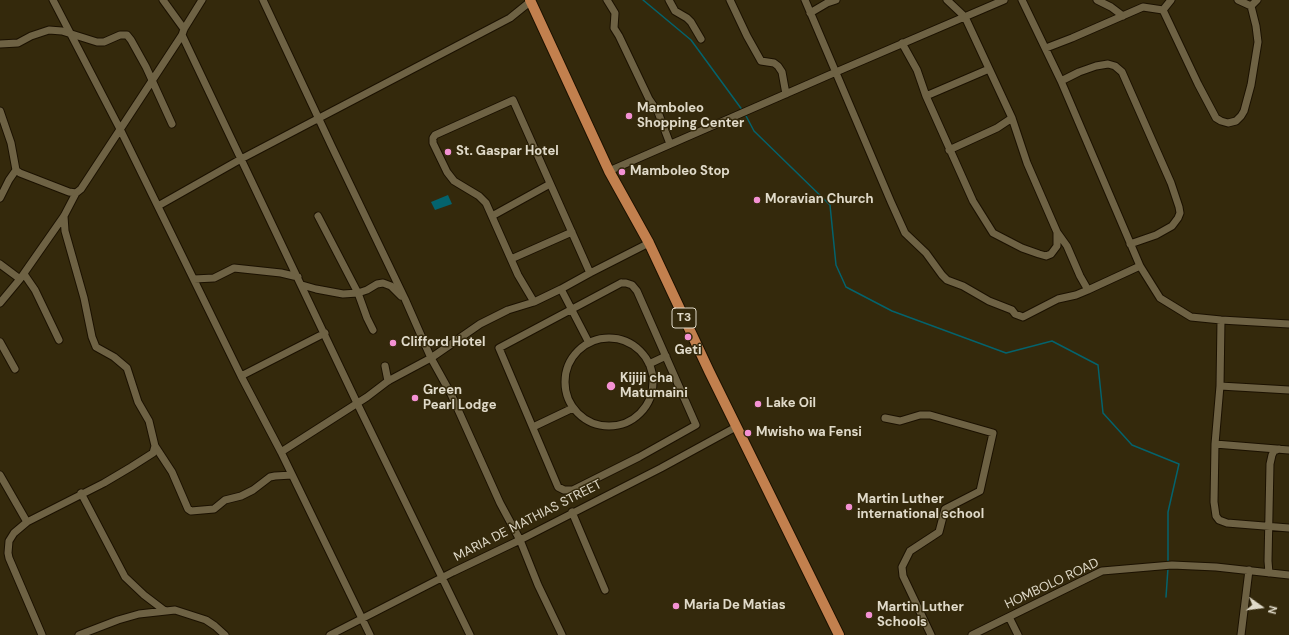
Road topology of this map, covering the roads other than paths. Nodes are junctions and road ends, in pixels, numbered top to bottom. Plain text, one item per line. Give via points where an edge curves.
1 (53, 0) edge
2 (163, 0) edge
3 (202, 0) edge
4 (263, 0) edge
5 (606, 0) edge
6 (669, 0) edge
7 (730, 0) edge
8 (805, 0) edge
9 (836, 0) edge
10 (947, 0) edge
11 (1004, 0) edge
12 (1022, 0) edge
13 (1097, 0) edge
14 (1171, 0) edge
15 (1238, 0) edge
16 (1258, 0) edge
17 (531, 1) edge
18 (1251, 6) junction
19 (1163, 10) junction
20 (810, 13) junction
21 (1123, 16) junction
22 (965, 17) junction
23 (183, 32) junction
24 (71, 34) junction
25 (701, 39) dead end
26 (902, 43) junction
27 (0, 44) edge
28 (1046, 48) junction
29 (989, 69) junction
30 (836, 72) junction
31 (152, 79) junction
32 (1061, 81) junction
33 (786, 94) junction
34 (926, 96) junction
35 (0, 111) edge
36 (318, 118) junction
37 (1012, 118) junction
38 (172, 124) dead end
39 (120, 129) junction
40 (670, 144) junction
41 (949, 150) junction
42 (241, 159) junction
43 (16, 170) junction
44 (609, 171) junction
45 (550, 184) junction
46 (76, 193) junction
47 (0, 198) edge
48 (158, 206) junction
49 (64, 216) junction
50 (318, 216) dead end
51 (492, 216) junction
52 (572, 232) junction
53 (1057, 232) junction
54 (649, 243) junction
55 (1130, 244) junction
56 (511, 259) junction
57 (0, 264) edge
58 (1140, 266) junction
59 (590, 272) junction
60 (22, 277) junction
61 (298, 277) junction
62 (194, 279) junction
63 (302, 285) junction
64 (561, 290) junction
65 (1088, 290) junction
66 (358, 293) junction
67 (405, 300) junction
68 (534, 302) junction
69 (0, 303) edge
70 (571, 311) junction
71 (1221, 320) junction
72 (1289, 324) edge
73 (373, 330) dead end
74 (325, 333) junction
75 (59, 340) dead end
76 (0, 342) edge
77 (589, 343) junction
78 (666, 356) junction
79 (431, 358) junction
80 (649, 364) junction
81 (385, 366) dead end
82 (15, 369) dead end
83 (241, 376) junction
84 (388, 381) junction
85 (1220, 386) junction
86 (1289, 390) edge
87 (357, 403) junction
88 (573, 408) junction
89 (885, 418) dead end
90 (532, 427) junction
91 (736, 427) junction
92 (1215, 444) junction
93 (155, 446) junction
94 (1279, 449) junction
95 (1289, 450) edge
96 (281, 452) junction
97 (0, 475) edge
98 (292, 475) junction
99 (81, 493) junction
100 (572, 512) junction
101 (26, 522) junction
102 (1269, 527) junction
103 (1289, 528) edge
104 (520, 540) junction
105 (1249, 570) junction
106 (1269, 572) junction
107 (1289, 575) edge
108 (443, 578) junction
109 (605, 590) dead end
110 (165, 610) junction
111 (1008, 617) junction
112 (362, 619) junction
113 (42, 635) edge
114 (79, 635) edge
115 (224, 635) edge
116 (330, 635) edge
117 (370, 635) edge
118 (470, 635) edge
119 (562, 635) edge
120 (839, 635) edge
121 (931, 635) edge
122 (972, 635) edge
123 (1018, 635) edge
124 (1241, 635) edge

1 - 24 street
2 - 23 street
3 - 23 street
4 - 36 street
5 - 40 street via 615,13 614,28 658,112
6 - 25 street via 675,11 691,22
7 - 33 street via 761,61 774,63 782,72
8 - 20 street
9 - 20 street
10 - 22 street
11 - 22 street
12 - 28 street
13 - 21 street
14 - 19 street
15 - 18 street
16 - 18 street
17 - 36 street via 510,18
17 - 44 highway, T3
18 - 19 street via 1258,42 1251,85 1244,111 1236,121 1228,123 1216,118
19 - 21 street via 1143,7
20 - 30 street
21 - 28 street
22 - 26 street
22 - 29 street
23 - 31 street
23 - 42 street
24 - 27 street via 46,30 18,43
24 - 31 street via 100,42 127,35
24 - 39 street
26 - 30 street
26 - 34 street via 917,70
28 - 32 street
29 - 34 street
29 - 37 street
30 - 33 street
30 - 65 street via 905,233 926,253 947,280 964,286 1023,317 1058,299
31 - 38 street
31 - 39 street
32 - 55 street
32 - 55 street via 1079,72 1108,64 1122,72 1171,183 1179,207 1178,218 1172,226 1156,235
33 - 40 street
34 - 41 street
35 - 43 street via 11,143
36 - 42 street
36 - 67 street
37 - 41 street via 997,128
37 - 53 street
39 - 46 street
39 - 48 street
40 - 44 street
41 - 53 street via 973,201 993,233 1022,248 1046,256 1055,250
42 - 48 street
42 - 61 street
43 - 46 street
43 - 47 street
44 - 54 highway, T3
45 - 51 street
45 - 51 street via 513,100 435,135 433,143 450,177 483,200
45 - 52 street
46 - 49 street
48 - 62 street
49 - 60 street
49 - 93 street via 92,337 96,347 127,368 138,402 149,421
50 - 66 street
51 - 56 street
52 - 56 street
52 - 59 street
53 - 65 street via 1067,246
54 - 59 street
54 - 91 highway, T3
55 - 58 street
56 - 68 street
57 - 60 street
58 - 65 street
58 - 71 street via 1160,298 1175,308 1191,317
59 - 64 street
60 - 69 street
60 - 75 street via 37,294
61 - 62 street via 234,268 214,278
61 - 63 street
62 - 83 street
63 - 66 street via 337,293
63 - 74 street
64 - 68 street
64 - 70 street
66 - 67 street via 383,283 391,286
66 - 73 street
67 - 79 street
68 - 79 street via 508,310 480,324
70 - 77 street
70 - 78 street via 621,283 632,285
70 - 90 street via 499,348
71 - 72 street
71 - 85 street
74 - 83 street
74 - 87 street
76 - 82 street
77 - 80 street via 608,338 628,342 640,351
77 - 88 street via 573,358 565,379 567,394
78 - 80 street
78 - 90 street via 696,425 639,457 573,490 564,490 558,486
79 - 84 street
79 - 104 street via 451,394 500,503
80 - 88 street via 653,387 644,409 636,417 620,425 602,426 591,423
81 - 84 street
83 - 96 street
84 - 87 street
85 - 86 street
85 - 92 street
87 - 96 street
87 - 108 street
88 - 90 street
89 - 121 street via 900,421 930,415 993,433 980,491 944,509 939,532 910,551 902,567 903,576
91 - 100 street, MARIA DE MATHIAS STREET
91 - 120 highway, T3
92 - 94 street
92 - 102 street via 1216,516 1228,523
93 - 98 street via 172,472 190,511 214,508 225,500 253,490 270,478
93 - 99 street via 149,456 104,483
94 - 95 street
94 - 102 street via 1274,451 1270,464
96 - 98 street
97 - 101 street
98 - 112 street
99 - 101 street
99 - 110 street via 125,577
100 - 104 street, MARIA DE MATHIAS STREET
100 - 109 street
101 - 113 street via 9,541 8,553
102 - 103 street
102 - 106 street
104 - 108 street, MARIA DE MATHIAS STREET
104 - 119 street
105 - 106 street, HOMBOLO ROAD
105 - 111 street, HOMBOLO ROAD via 1172,565 1102,571
105 - 124 street
106 - 107 street, HOMBOLO ROAD
108 - 112 street, MARIA DE MATHIAS STREET
108 - 118 street
110 - 114 street via 118,620
110 - 115 street via 175,610 206,620
111 - 122 street, HOMBOLO ROAD
111 - 123 street
112 - 116 street, MARIA DE MATHIAS STREET
112 - 117 street

